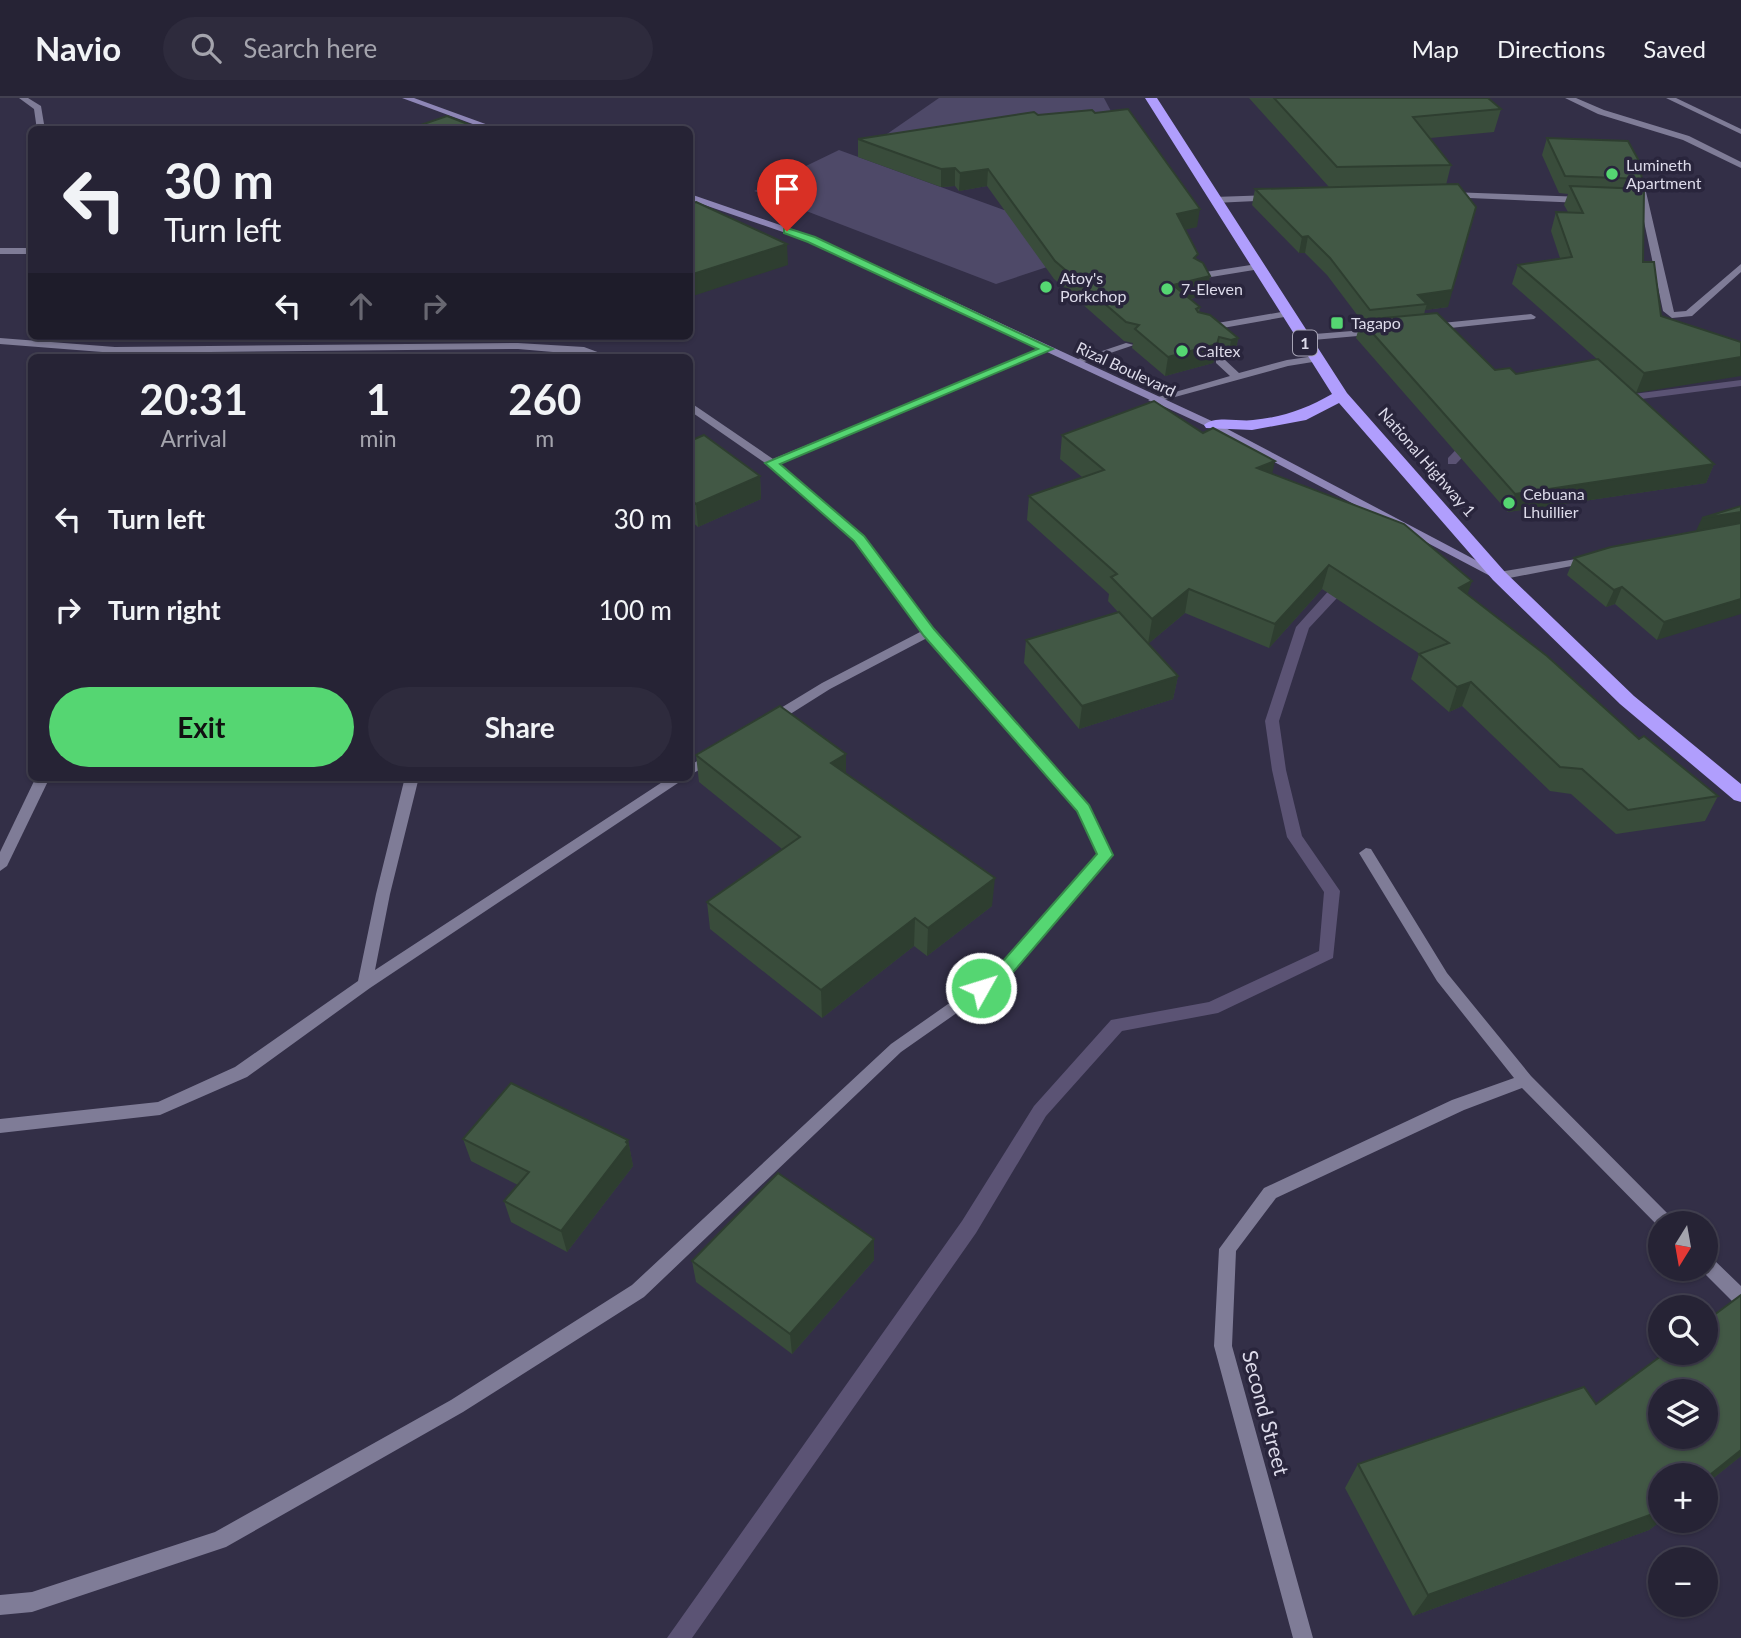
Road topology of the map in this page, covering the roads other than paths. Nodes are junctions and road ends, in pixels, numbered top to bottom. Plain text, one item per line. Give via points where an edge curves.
1 (23, 98) edge
2 (406, 98) edge
3 (1151, 98) edge
4 (1569, 98) edge
5 (1670, 98) edge
6 (458, 116) junction
7 (447, 120) edge
8 (40, 126) edge
9 (487, 126) edge
10 (1741, 132) edge
11 (1741, 165) edge
12 (1639, 180) edge
13 (1435, 194) edge
14 (693, 198) edge
15 (1283, 198) edge
16 (1214, 200) junction
17 (1587, 200) edge
18 (1629, 202) edge
19 (1642, 202) junction
20 (0, 251) edge
21 (28, 251) edge
22 (1257, 267) junction
23 (1741, 267) edge
24 (1199, 276) edge
25 (1287, 314) junction
26 (1531, 317) dead end
27 (1424, 327) edge
28 (1201, 328) edge
29 (1384, 331) edge
30 (1302, 338) junction
31 (4, 341) edge
32 (1129, 345) edge
33 (518, 346) junction
34 (1048, 349) junction
35 (0, 352) edge
36 (246, 354) edge
37 (517, 354) edge
38 (597, 354) edge
39 (1315, 359) junction
40 (1220, 361) edge
41 (1074, 362) junction
42 (1238, 377) junction
43 (1341, 396) junction
44 (1153, 400) junction
45 (693, 409) edge
46 (1212, 425) junction
47 (772, 463) junction
48 (1607, 556) edge
49 (1499, 576) junction
50 (929, 632) junction
51 (758, 728) edge
52 (724, 750) edge
53 (693, 769) edge
54 (41, 781) edge
55 (411, 781) edge
56 (674, 781) edge
57 (1741, 795) edge
58 (1366, 853) dead end
59 (0, 866) edge
60 (365, 984) junction
61 (1525, 1081) junction
62 (0, 1126) edge
63 (1654, 1211) edge
64 (1718, 1275) edge
65 (1741, 1298) edge
66 (0, 1605) edge
67 (1303, 1638) edge

1 - 8 street via 38,108
2 - 6 main road
3 - 16 highway, National Highway 1 / 1
4 - 11 street via 1686,138
5 - 10 street
6 - 7 street
6 - 9 main road
12 - 19 street
13 - 17 street
14 - 34 main road, Rizal Boulevard via 811,239
15 - 16 street
16 - 22 highway, National Highway 1 / 1
18 - 19 street
19 - 23 street via 1672,315 1689,314
20 - 21 street
22 - 24 street
22 - 25 highway, National Highway 1 / 1
25 - 28 street
25 - 30 highway, National Highway 1 / 1
26 - 27 street
29 - 30 street
30 - 39 highway, National Highway 1 / 1
31 - 35 street
31 - 36 street
32 - 41 street
33 - 36 street
33 - 37 street
33 - 38 street
34 - 41 main road, Rizal Boulevard
34 - 47 street
39 - 42 street
39 - 43 highway, National Highway 1 / 1
40 - 42 street
41 - 44 main road, Rizal Boulevard
42 - 44 street
43 - 46 highway via 1306,415 1252,425
43 - 49 highway, National Highway 1 / 1
44 - 46 main road, Rizal Boulevard
45 - 47 street
46 - 49 main road, Rizal Boulevard
47 - 50 street via 859,539
48 - 49 street
49 - 57 highway, National Highway 1 / 1 via 1627,700
50 - 51 street
50 - 66 street via 1083,809 1105,855 1003,973 896,1048 638,1291 457,1406 219,1540 32,1602
52 - 53 street
54 - 59 street
55 - 60 street
56 - 60 street
58 - 61 street via 1441,977
60 - 62 street via 241,1072 160,1108
61 - 63 street
61 - 67 street, Second Street via 1458,1105 1269,1193 1228,1249 1223,1346
64 - 65 street

